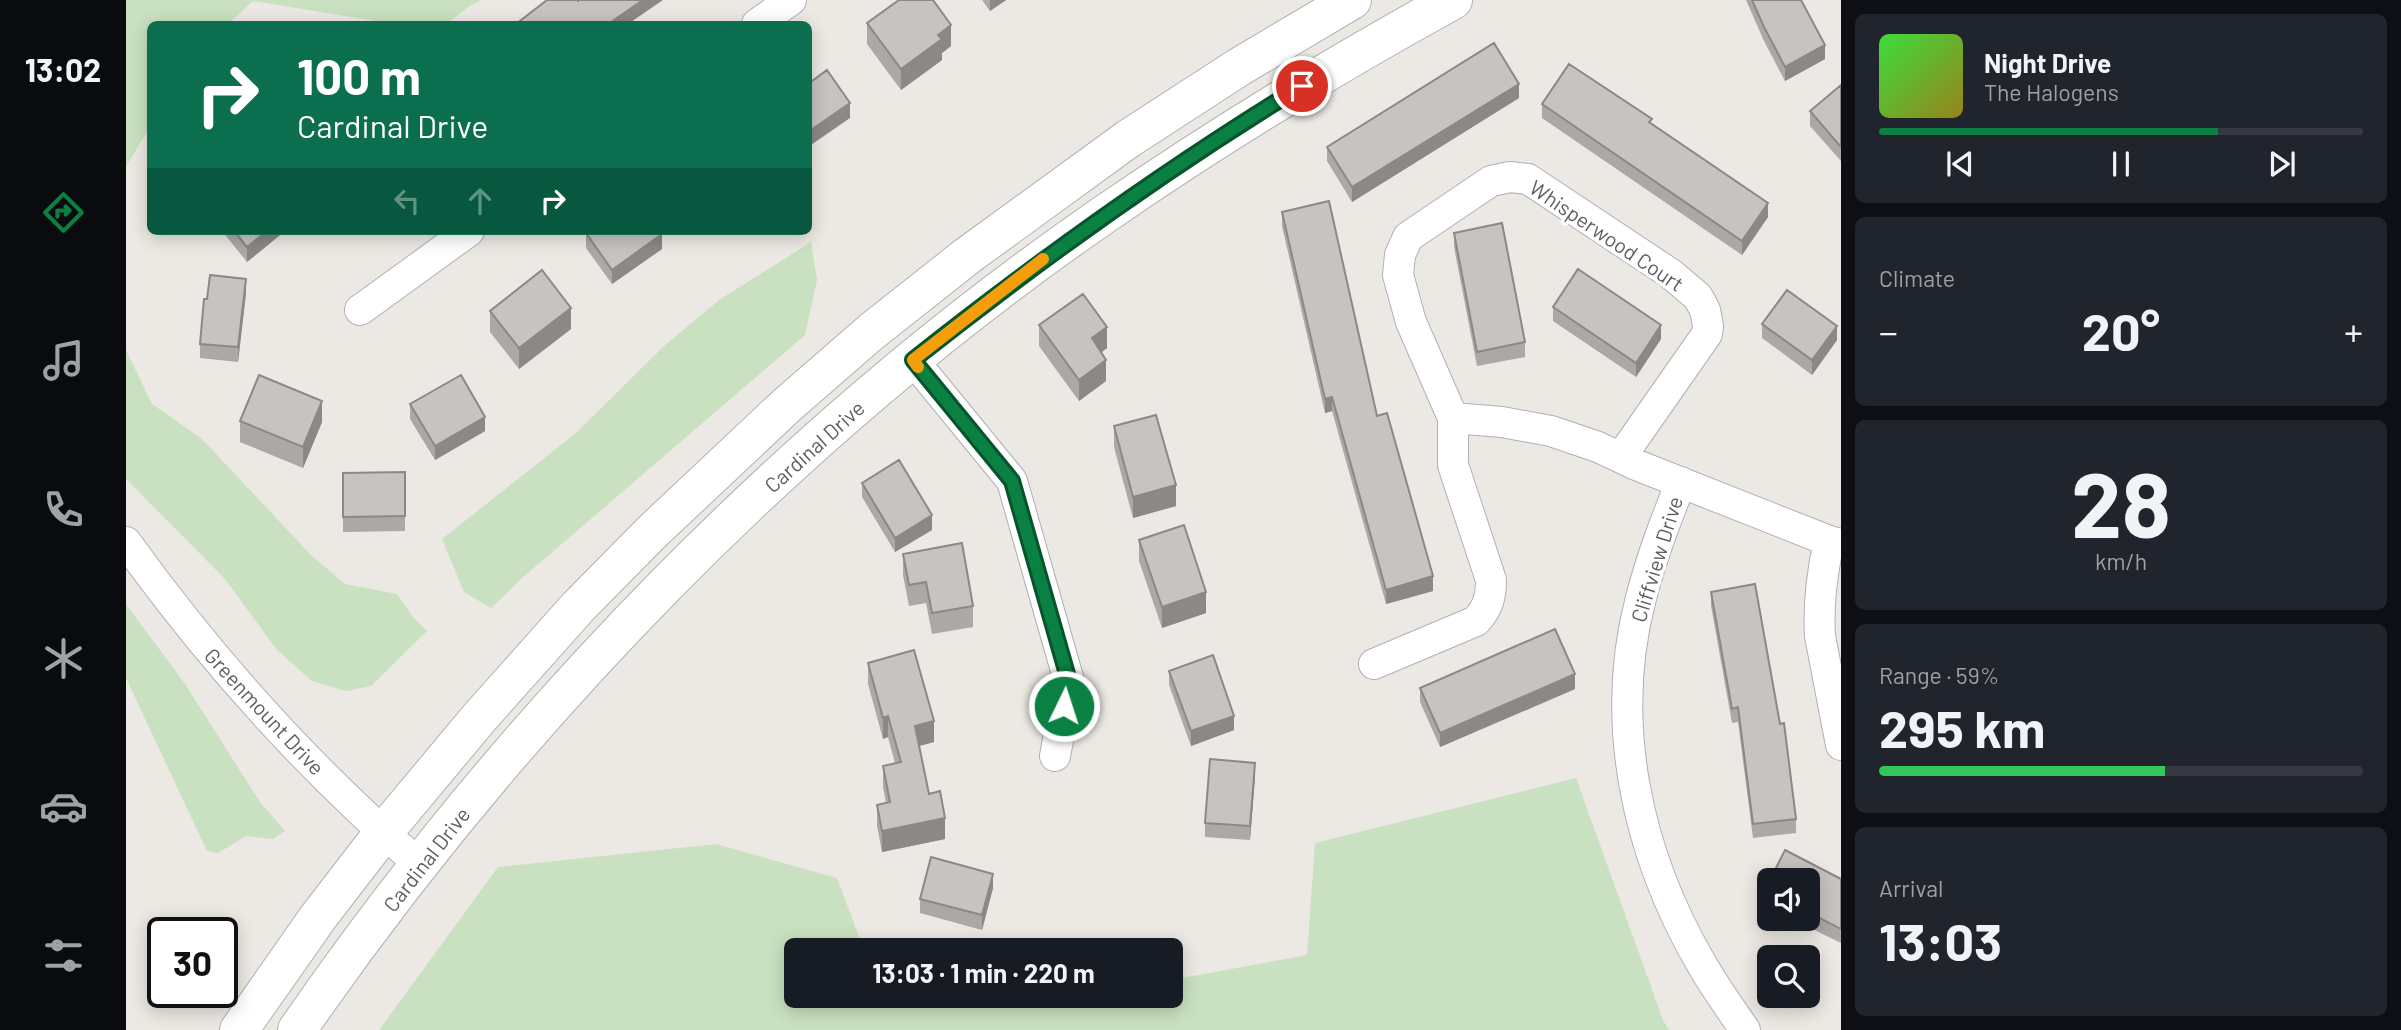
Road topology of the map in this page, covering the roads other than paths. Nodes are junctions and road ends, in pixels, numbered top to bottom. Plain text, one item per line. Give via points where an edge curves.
1 (791, 0) edge
2 (1352, 0) edge
3 (1453, 0) edge
4 (761, 21) edge
5 (463, 235) edge
6 (360, 310) dead end
7 (913, 360) junction
8 (1453, 418) junction
9 (1621, 457) junction
10 (1681, 482) junction
11 (126, 542) edge
12 (1835, 542) edge
13 (1830, 634) edge
14 (1374, 664) dead end
15 (1841, 745) edge
16 (1055, 756) dead end
17 (383, 833) junction
18 (420, 865) junction
19 (239, 1030) edge
20 (297, 1030) edge
21 (1745, 1030) edge

1 - 4 street
2 - 17 main road via 1128,139 871,332 787,405 578,607
3 - 7 main road, Cardinal Drive via 1235,126 1102,216
5 - 6 street
7 - 16 street via 1012,481 1069,681
7 - 18 main road, Cardinal Drive via 791,465 610,644
8 - 9 street via 1551,431
8 - 9 street, Whisperwood Court via 1411,322 1398,275 1400,255 1408,237 1491,181 1528,179 1671,274 1698,297 1705,310 1707,334
8 - 14 street, Whisperwood Court via 1454,465 1491,580 1491,596 1476,621
9 - 10 street
10 - 12 street
10 - 21 street, Cliffview Drive via 1644,587 1631,646 1629,754 1651,854 1673,910
11 - 17 street, Greenmount Drive via 221,666 293,746
12 - 13 street via 1821,580
13 - 15 street
17 - 18 street, Greenmount Drive
17 - 19 main road
18 - 20 main road, Cardinal Drive

